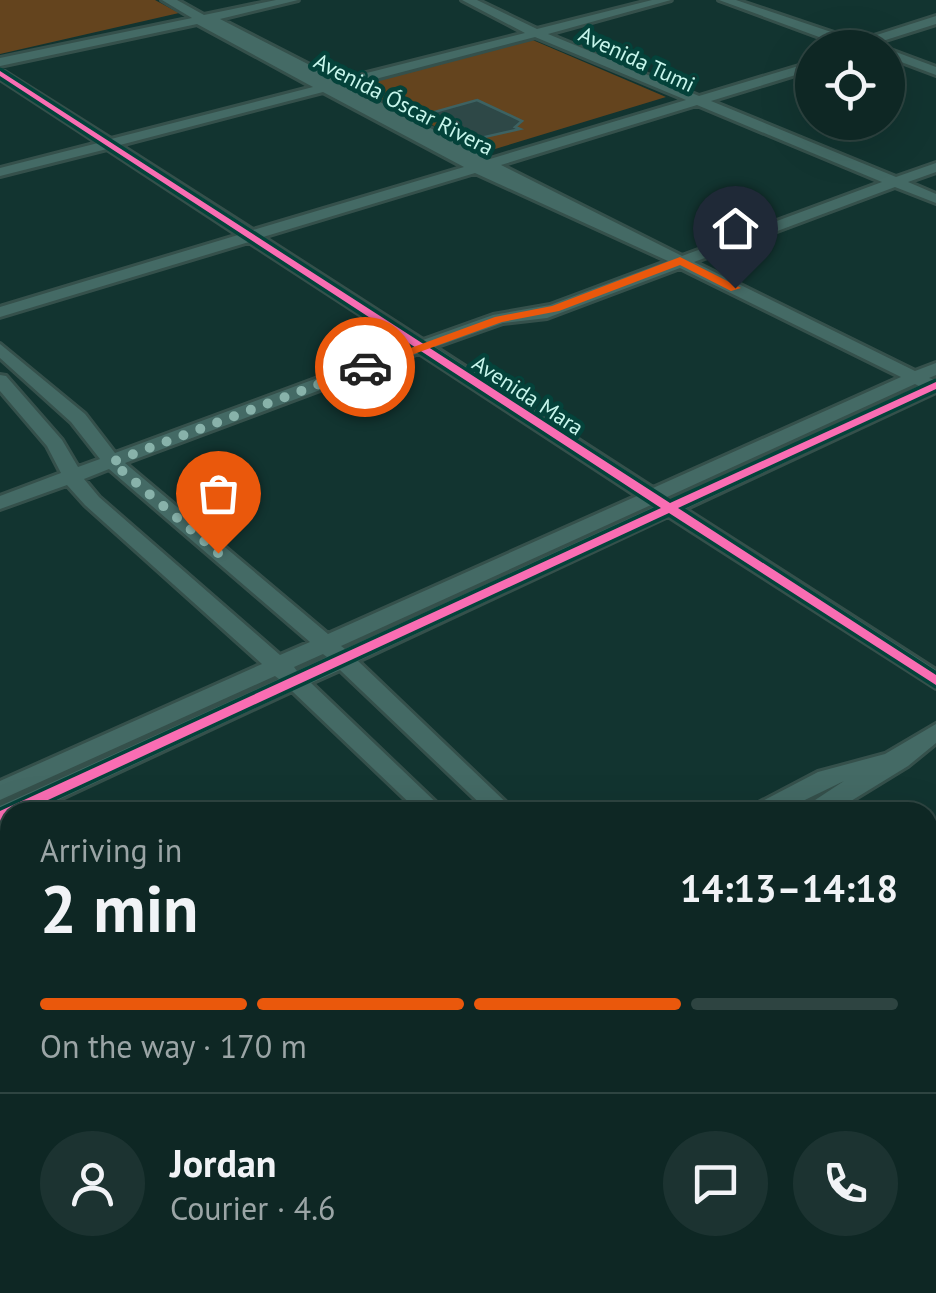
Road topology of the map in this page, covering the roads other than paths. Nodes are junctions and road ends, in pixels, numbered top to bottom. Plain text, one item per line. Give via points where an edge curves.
1 (168, 0) edge
2 (265, 0) edge
3 (292, 0) edge
4 (468, 0) edge
5 (640, 0) edge
6 (664, 0) edge
7 (725, 0) edge
8 (742, 0) edge
9 (452, 2) edge
10 (200, 18) junction
11 (936, 24) edge
12 (814, 29) joint
13 (527, 31) junction
14 (905, 38) edge
15 (905, 59) edge
16 (3, 65) edge
17 (795, 67) edge
18 (936, 71) edge
19 (328, 84) junction
20 (687, 100) junction
21 (106, 143) junction
22 (936, 158) edge
23 (480, 163) junction
24 (936, 168) edge
25 (0, 169) edge
26 (890, 180) junction
27 (936, 198) edge
28 (244, 234) junction
29 (676, 259) junction
30 (0, 304) edge
31 (0, 312) edge
32 (0, 349) edge
33 (425, 351) junction
34 (0, 380) edge
35 (927, 385) edge
36 (112, 462) junction
37 (74, 476) junction
38 (649, 498) junction
39 (0, 503) edge
40 (670, 511) junction
41 (334, 652) junction
42 (276, 667) junction
43 (295, 681) junction
44 (936, 681) edge
45 (936, 732) edge
46 (899, 760) junction
47 (0, 792) edge
48 (33, 802) edge
49 (423, 802) edge
50 (493, 802) edge
51 (778, 802) edge
52 (831, 802) edge

1 - 10 street, Avenida Óscar Rivera
2 - 10 street
3 - 10 street
4 - 13 street, Avenida Tumi
5 - 13 street
6 - 13 street
7 - 12 street
8 - 12 street
9 - 13 street, Avenida Tumi
10 - 16 street
10 - 19 street, Avenida Óscar Rivera
11 - 14 street
13 - 19 street
13 - 20 street, Avenida Tumi
15 - 18 street
16 - 21 street, Avenida Mara
17 - 20 street
19 - 21 street
19 - 23 street, Avenida Óscar Rivera
20 - 23 street
20 - 26 street, Avenida Tumi
21 - 25 street
21 - 28 street, Avenida Mara
22 - 26 street
23 - 28 street
23 - 29 street, Avenida Óscar Rivera
24 - 26 street
26 - 27 street, Avenida Tumi
26 - 29 street
28 - 30 street
28 - 31 street
28 - 33 street, Avenida Mara
29 - 33 street via 555,309 499,319
29 - 35 street, Avenida Óscar Rivera
32 - 36 street via 78,418
33 - 36 street
33 - 38 street, Avenida Mara
34 - 37 street
35 - 38 street
35 - 40 street
36 - 37 street
36 - 41 street
37 - 39 street
37 - 42 street via 92,501
38 - 40 street, Avenida Mara
38 - 41 street
40 - 41 street
40 - 44 street, Avenida Mara
41 - 42 street
41 - 43 street
41 - 50 street
42 - 43 street
42 - 47 street
43 - 48 street
43 - 49 street
45 - 46 street
46 - 51 street via 837,771
46 - 52 street

